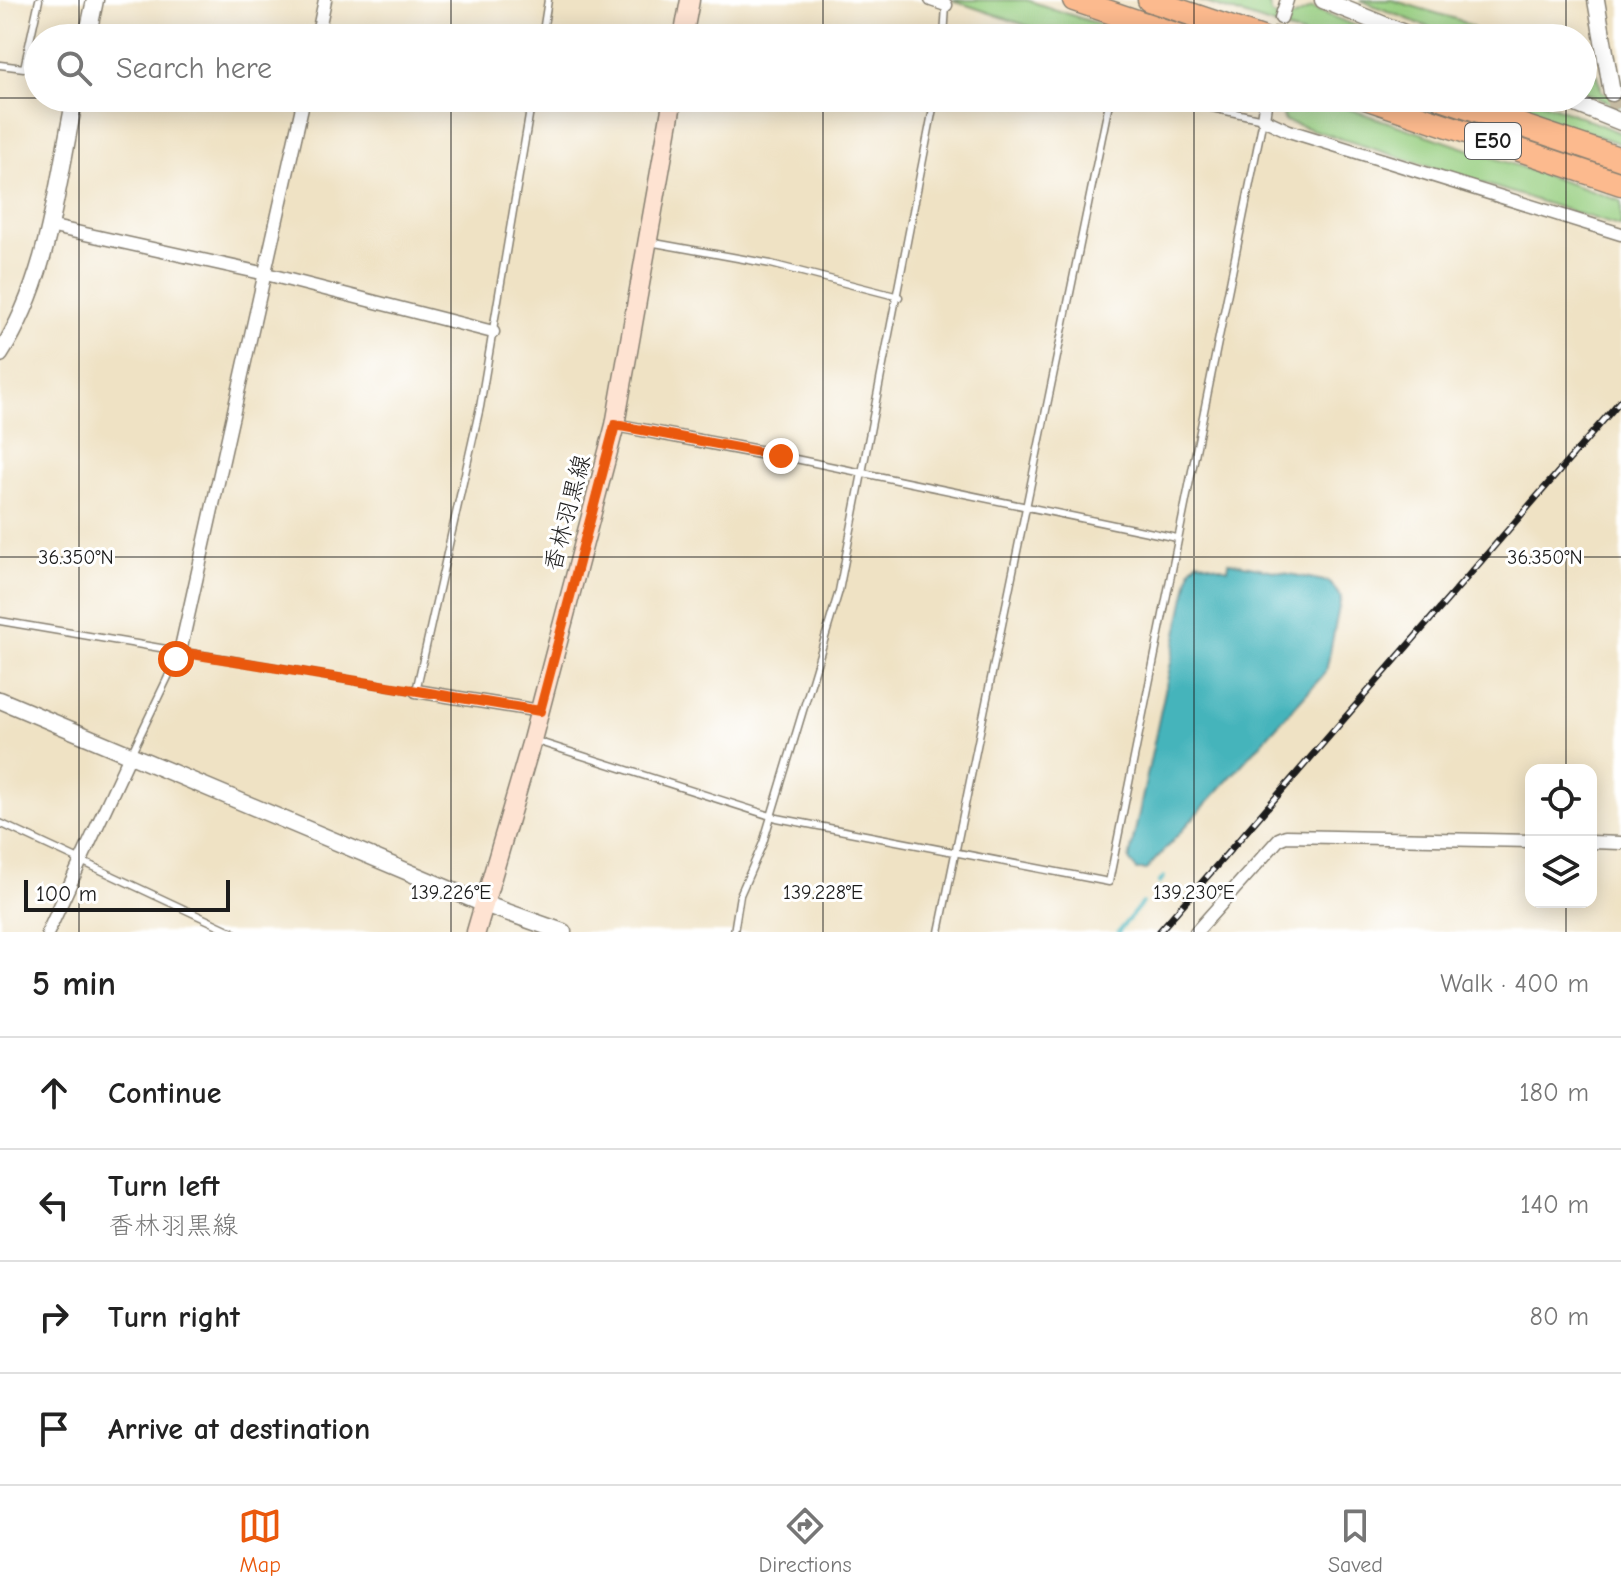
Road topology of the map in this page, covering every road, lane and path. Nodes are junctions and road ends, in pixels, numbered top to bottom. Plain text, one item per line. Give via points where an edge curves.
1 (39, 0) edge
2 (95, 0) edge
3 (325, 0) edge
4 (548, 0) edge
5 (690, 0) edge
6 (931, 0) edge
7 (1074, 0) edge
8 (1149, 0) edge
9 (1287, 0) edge
10 (1323, 0) edge
11 (1596, 0) edge
12 (946, 5) joint
13 (1281, 18) tunnel mouth
14 (34, 24) edge
15 (90, 24) edge
16 (320, 24) edge
17 (544, 24) edge
18 (686, 24) edge
19 (945, 24) edge
20 (1145, 24) edge
21 (1220, 24) edge
22 (1382, 24) edge
23 (0, 65) edge
24 (24, 68) edge
25 (1612, 93) tunnel mouth
26 (72, 112) edge
27 (301, 112) edge
28 (530, 112) edge
29 (671, 112) edge
30 (932, 112) edge
31 (1107, 112) edge
32 (1231, 112) edge
33 (1264, 112) edge
34 (1407, 112) edge
35 (1482, 112) edge
36 (1596, 112) edge
37 (1263, 119) junction
38 (1621, 122) edge
39 (1621, 159) edge
40 (1621, 184) edge
41 (49, 226) junction
42 (1621, 234) edge
43 (649, 242) junction
44 (266, 274) junction
45 (899, 297) junction
46 (493, 332) junction
47 (0, 354) edge
48 (615, 425) junction
49 (781, 456) joint
50 (863, 474) junction
51 (1025, 507) junction
52 (1177, 538) junction
53 (0, 621) edge
54 (180, 652) junction
55 (416, 691) junction
56 (0, 700) edge
57 (540, 711) junction
58 (532, 740) junction
59 (130, 755) junction
60 (770, 816) junction
61 (0, 823) edge
62 (1525, 841) edge
63 (1597, 842) edge
64 (1621, 843) edge
65 (955, 855) junction
66 (81, 861) junction
67 (484, 904) junction
68 (48, 932) edge
69 (233, 932) edge
70 (476, 932) edge
71 (563, 932) edge
72 (734, 932) edge
73 (939, 932) edge
74 (1196, 932) edge

1 - 14 lane
2 - 15 street
3 - 16 street
4 - 17 lane
5 - 18 main road
6 - 12 street
7 - 20 highway
8 - 21 highway
9 - 13 street
10 - 22 street
11 - 25 street
12 - 19 lane
23 - 24 lane
26 - 41 street
27 - 44 street
28 - 46 lane
29 - 43 main road, 香林羽黒線
30 - 45 lane
31 - 51 lane
32 - 37 lane
33 - 37 street
34 - 40 highway, E50
35 - 39 highway, E50
36 - 38 street
37 - 42 street
37 - 52 lane
41 - 44 street
41 - 47 street via 26,303
43 - 45 lane via 771,264
43 - 48 main road, 香林羽黒線
44 - 46 street
44 - 54 street
45 - 50 lane
46 - 55 lane
48 - 49 street
48 - 57 main road, 香林羽黒線
49 - 50 lane
50 - 51 lane
50 - 60 lane via 839,591
51 - 52 lane
51 - 65 lane
52 - 65 lane via 1109,882
53 - 54 lane
54 - 55 lane
54 - 59 lane
55 - 57 street
56 - 59 street
57 - 58 main road, 香林羽黒線
58 - 60 lane
58 - 67 main road, 香林羽黒線
59 - 66 street
59 - 67 street
60 - 65 lane
60 - 72 lane via 740,895
61 - 66 lane
62 - 74 street via 1286,836
63 - 64 street
65 - 73 lane
66 - 68 street
66 - 69 lane
67 - 70 main road, 香林羽黒線
67 - 71 street

